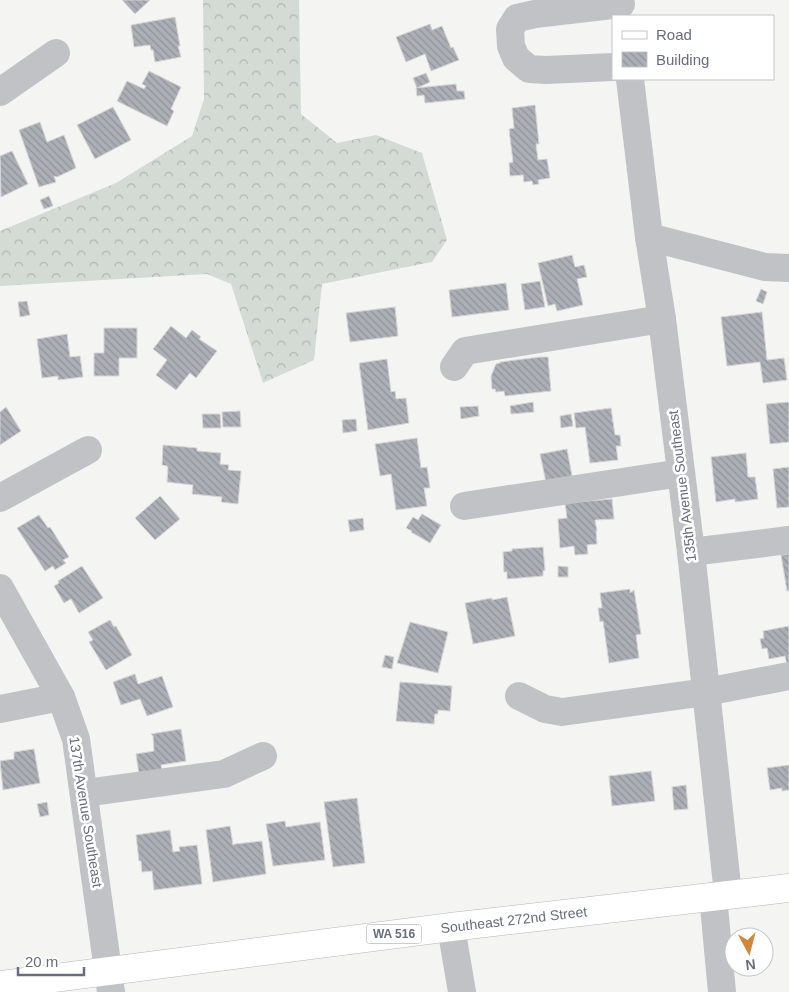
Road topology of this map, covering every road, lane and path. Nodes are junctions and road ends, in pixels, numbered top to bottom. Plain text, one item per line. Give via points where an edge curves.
1 (621, 7) edge
2 (56, 53) dead end
3 (612, 67) edge
4 (630, 80) edge
5 (0, 92) edge
6 (649, 237) junction
7 (789, 268) edge
8 (662, 319) junction
9 (454, 367) dead end
10 (88, 450) dead end
11 (681, 473) junction
12 (0, 498) edge
13 (464, 506) dead end
14 (789, 540) edge
15 (690, 552) junction
16 (0, 588) edge
17 (789, 676) edge
18 (706, 692) junction
19 (519, 696) dead end
20 (61, 697) junction
21 (0, 709) edge
22 (263, 756) dead end
23 (85, 793) junction
24 (789, 888) edge
25 (720, 895) junction
26 (451, 927) junction
27 (110, 981) edge
28 (0, 985) edge
29 (462, 992) edge
30 (722, 992) edge

1 - 3 street via 534,14 517,18 510,28 511,46 516,58 529,69
2 - 5 street
4 - 6 street, 135th Avenue Southeast
6 - 7 street via 765,267
6 - 8 street, 135th Avenue Southeast
8 - 9 street via 465,351
8 - 11 street, 135th Avenue Southeast
10 - 12 street
11 - 13 street
11 - 15 street, 135th Avenue Southeast
14 - 15 street
15 - 18 street, 135th Avenue Southeast
16 - 20 street, 137th Avenue Southeast
17 - 18 street
18 - 19 street via 562,712 545,709
18 - 25 street, 135th Avenue Southeast
20 - 21 street
20 - 23 street, 137th Avenue Southeast via 76,739
22 - 23 street via 224,774
23 - 27 street, 137th Avenue Southeast
24 - 25 main road, Southeast 272nd Street / WA 516
25 - 26 main road, Southeast 272nd Street / WA 516
25 - 30 street, 135th Avenue Southeast
26 - 27 main road, Southeast 272nd Street / WA 516
26 - 29 street
27 - 28 main road, Southeast 272nd Street / WA 516

